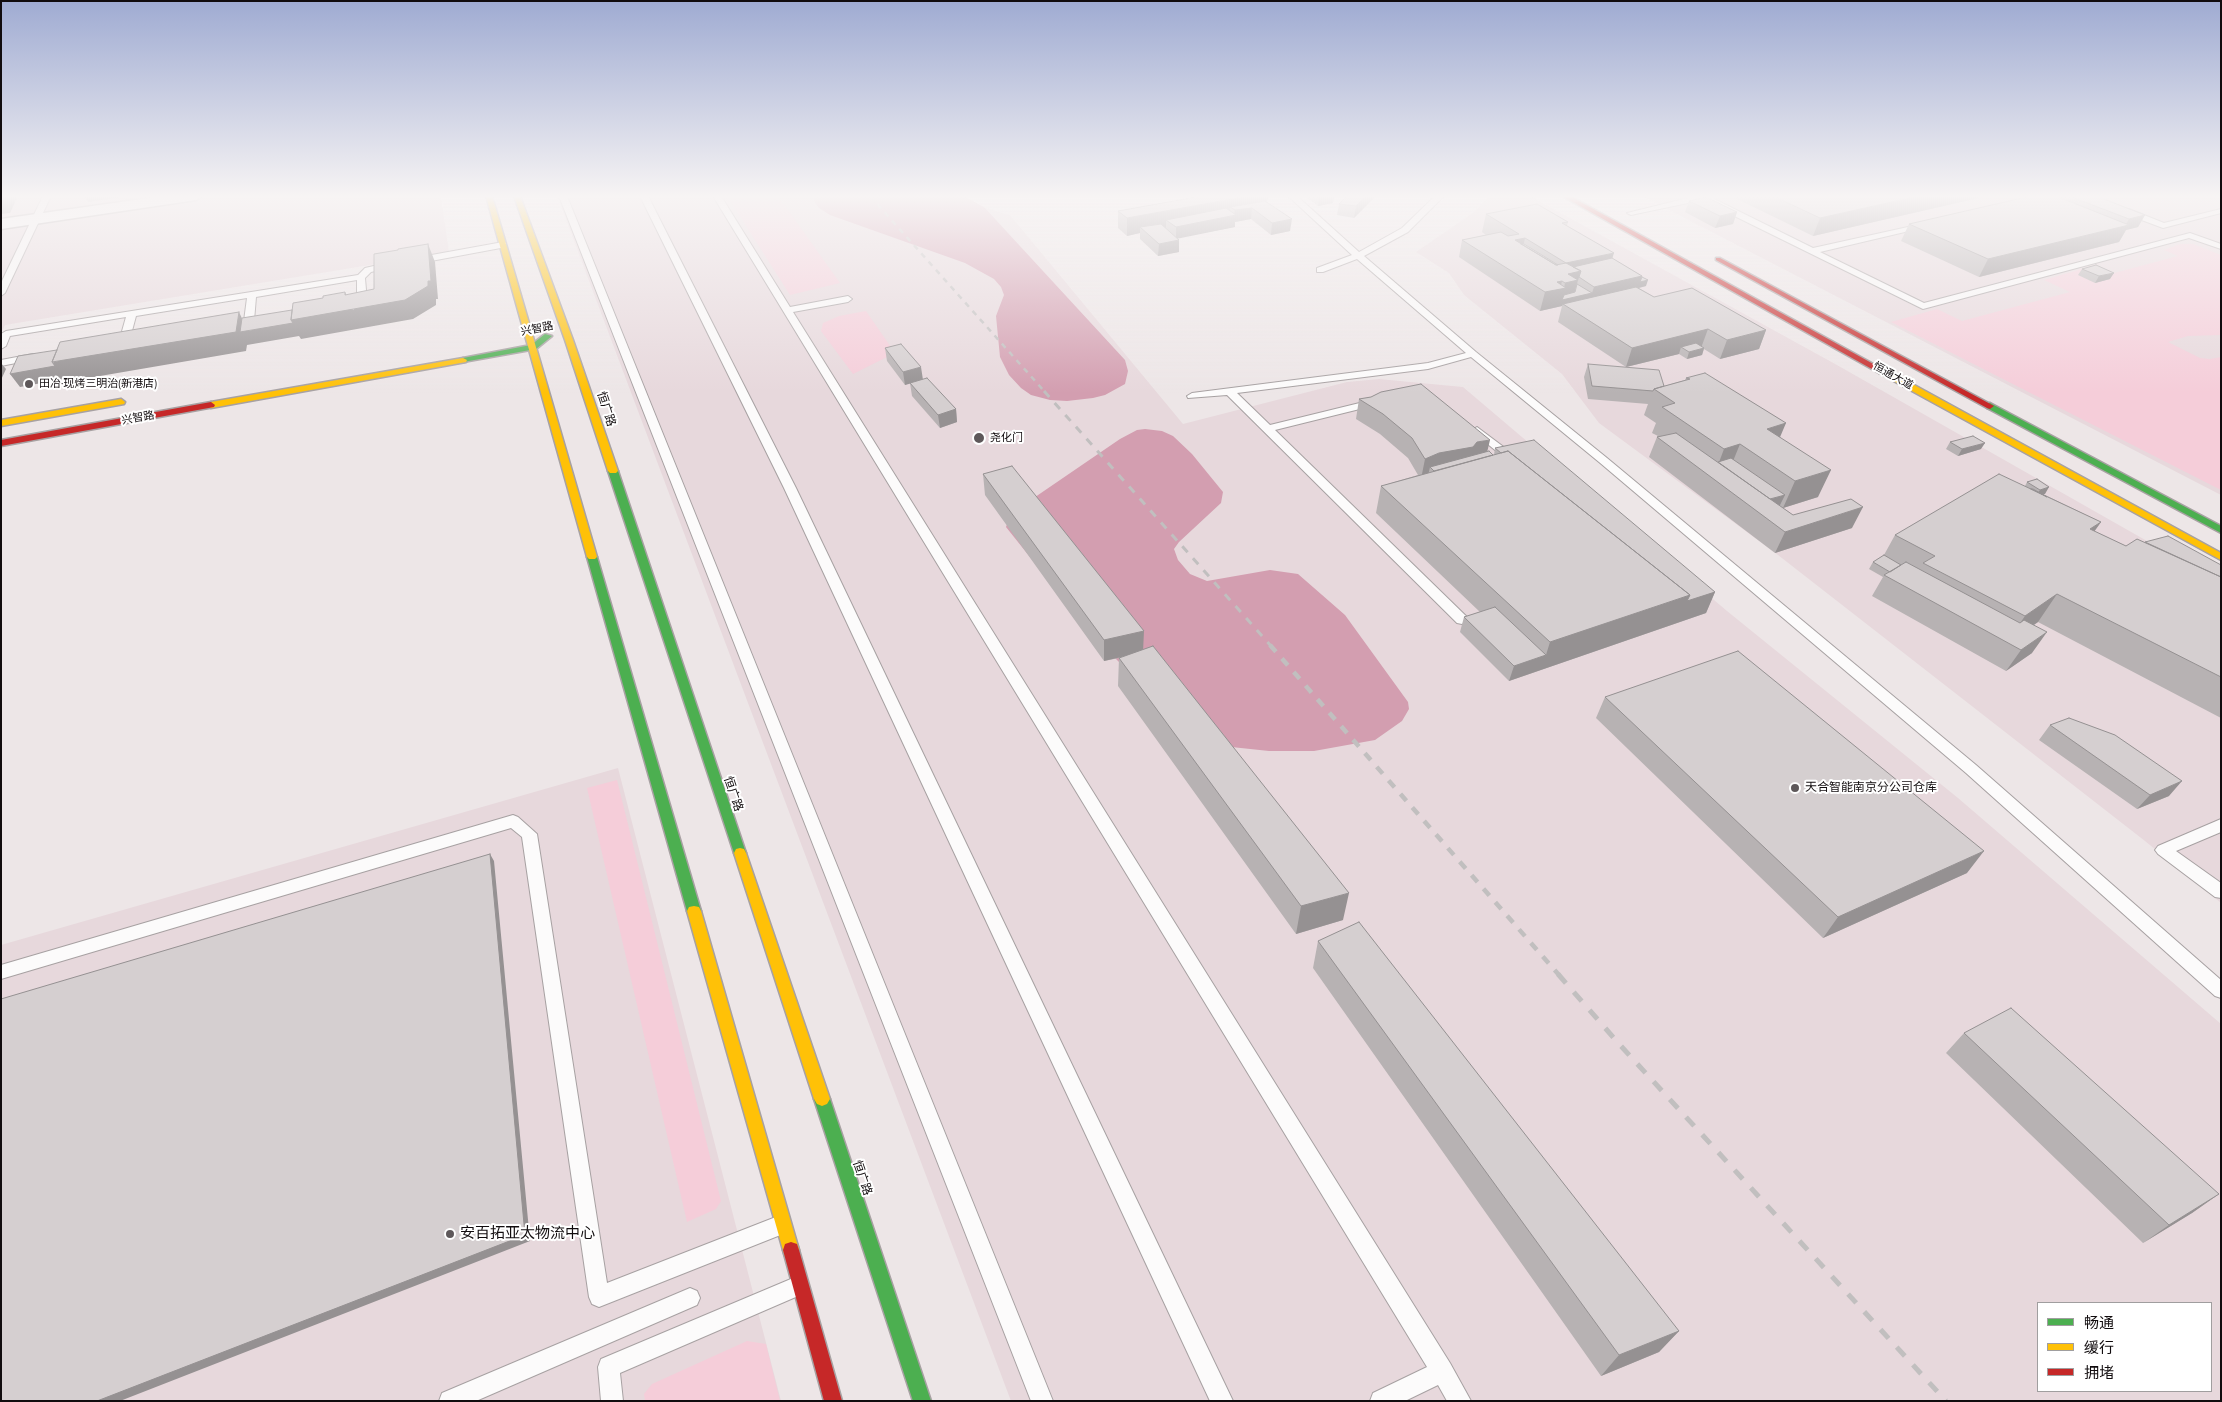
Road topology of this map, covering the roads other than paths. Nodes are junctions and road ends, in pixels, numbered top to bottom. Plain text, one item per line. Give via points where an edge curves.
1 (16, 261) edge
2 (410, 261) edge
3 (507, 261) edge
4 (541, 261) edge
5 (589, 261) edge
6 (677, 261) edge
7 (758, 261) edge
8 (1344, 261) edge
9 (1365, 261) edge
10 (1684, 261) edge
11 (1723, 261) edge
12 (1833, 261) edge
13 (2093, 261) edge
14 (407, 262) edge
15 (397, 264) edge
16 (1320, 270) dead end
17 (361, 276) junction
18 (1, 293) edge
19 (252, 294) junction
20 (848, 299) dead end
21 (343, 305) edge
22 (788, 310) junction
23 (132, 314) junction
24 (249, 321) edge
25 (563, 324) junction
26 (524, 332) junction
27 (124, 342) edge
28 (1, 346) edge
29 (533, 347) junction
30 (1473, 354) junction
31 (39, 356) edge
32 (1, 363) edge
33 (1229, 392) junction
34 (1192, 396) dead end
35 (1388, 399) edge
36 (128, 401) dead end
37 (1, 423) edge
38 (1469, 424) edge
39 (1267, 429) junction
40 (1, 443) edge
41 (1505, 453) edge
42 (2221, 530) edge
43 (2221, 557) edge
44 (1462, 620) dead end
45 (2221, 825) edge
46 (2221, 892) edge
47 (1, 972) edge
48 (2221, 991) edge
49 (784, 1224) junction
50 (800, 1285) junction
51 (690, 1298) dead end
52 (1442, 1371) junction
53 (450, 1401) edge
54 (612, 1401) edge
55 (833, 1401) edge
56 (922, 1401) edge
57 (1042, 1401) edge
58 (1222, 1401) edge
59 (1381, 1401) edge
60 (1460, 1401) edge

1 - 18 lane
2 - 14 lane
3 - 26 street
4 - 25 street, 恒广路
5 - 57 lane
6 - 58 lane via 790,488
7 - 22 lane
8 - 16 lane
9 - 30 lane
10 - 43 street, 恒通大道
11 - 42 street, 恒通大道
12 - 13 lane via 1923,306
15 - 17 lane via 368,270
17 - 19 lane
17 - 21 lane via 362,302
19 - 23 lane
19 - 24 lane
20 - 22 lane
22 - 52 lane
23 - 27 lane
23 - 28 lane via 6,334
25 - 26 street, 兴智路
25 - 29 street, 兴智路
25 - 56 street, 恒广路
26 - 29 street
29 - 40 street, 兴智路
29 - 49 street
30 - 33 lane via 1428,366
30 - 48 lane via 1971,768
31 - 32 lane
33 - 34 lane
33 - 39 lane
35 - 39 lane
36 - 37 street, 兴智路
38 - 41 lane
39 - 44 lane
45 - 46 lane via 2163,850
47 - 49 lane via 513,821 529,834 599,1298
49 - 50 street
50 - 54 lane via 609,1368
50 - 55 street
51 - 53 lane
52 - 59 lane
52 - 60 lane

